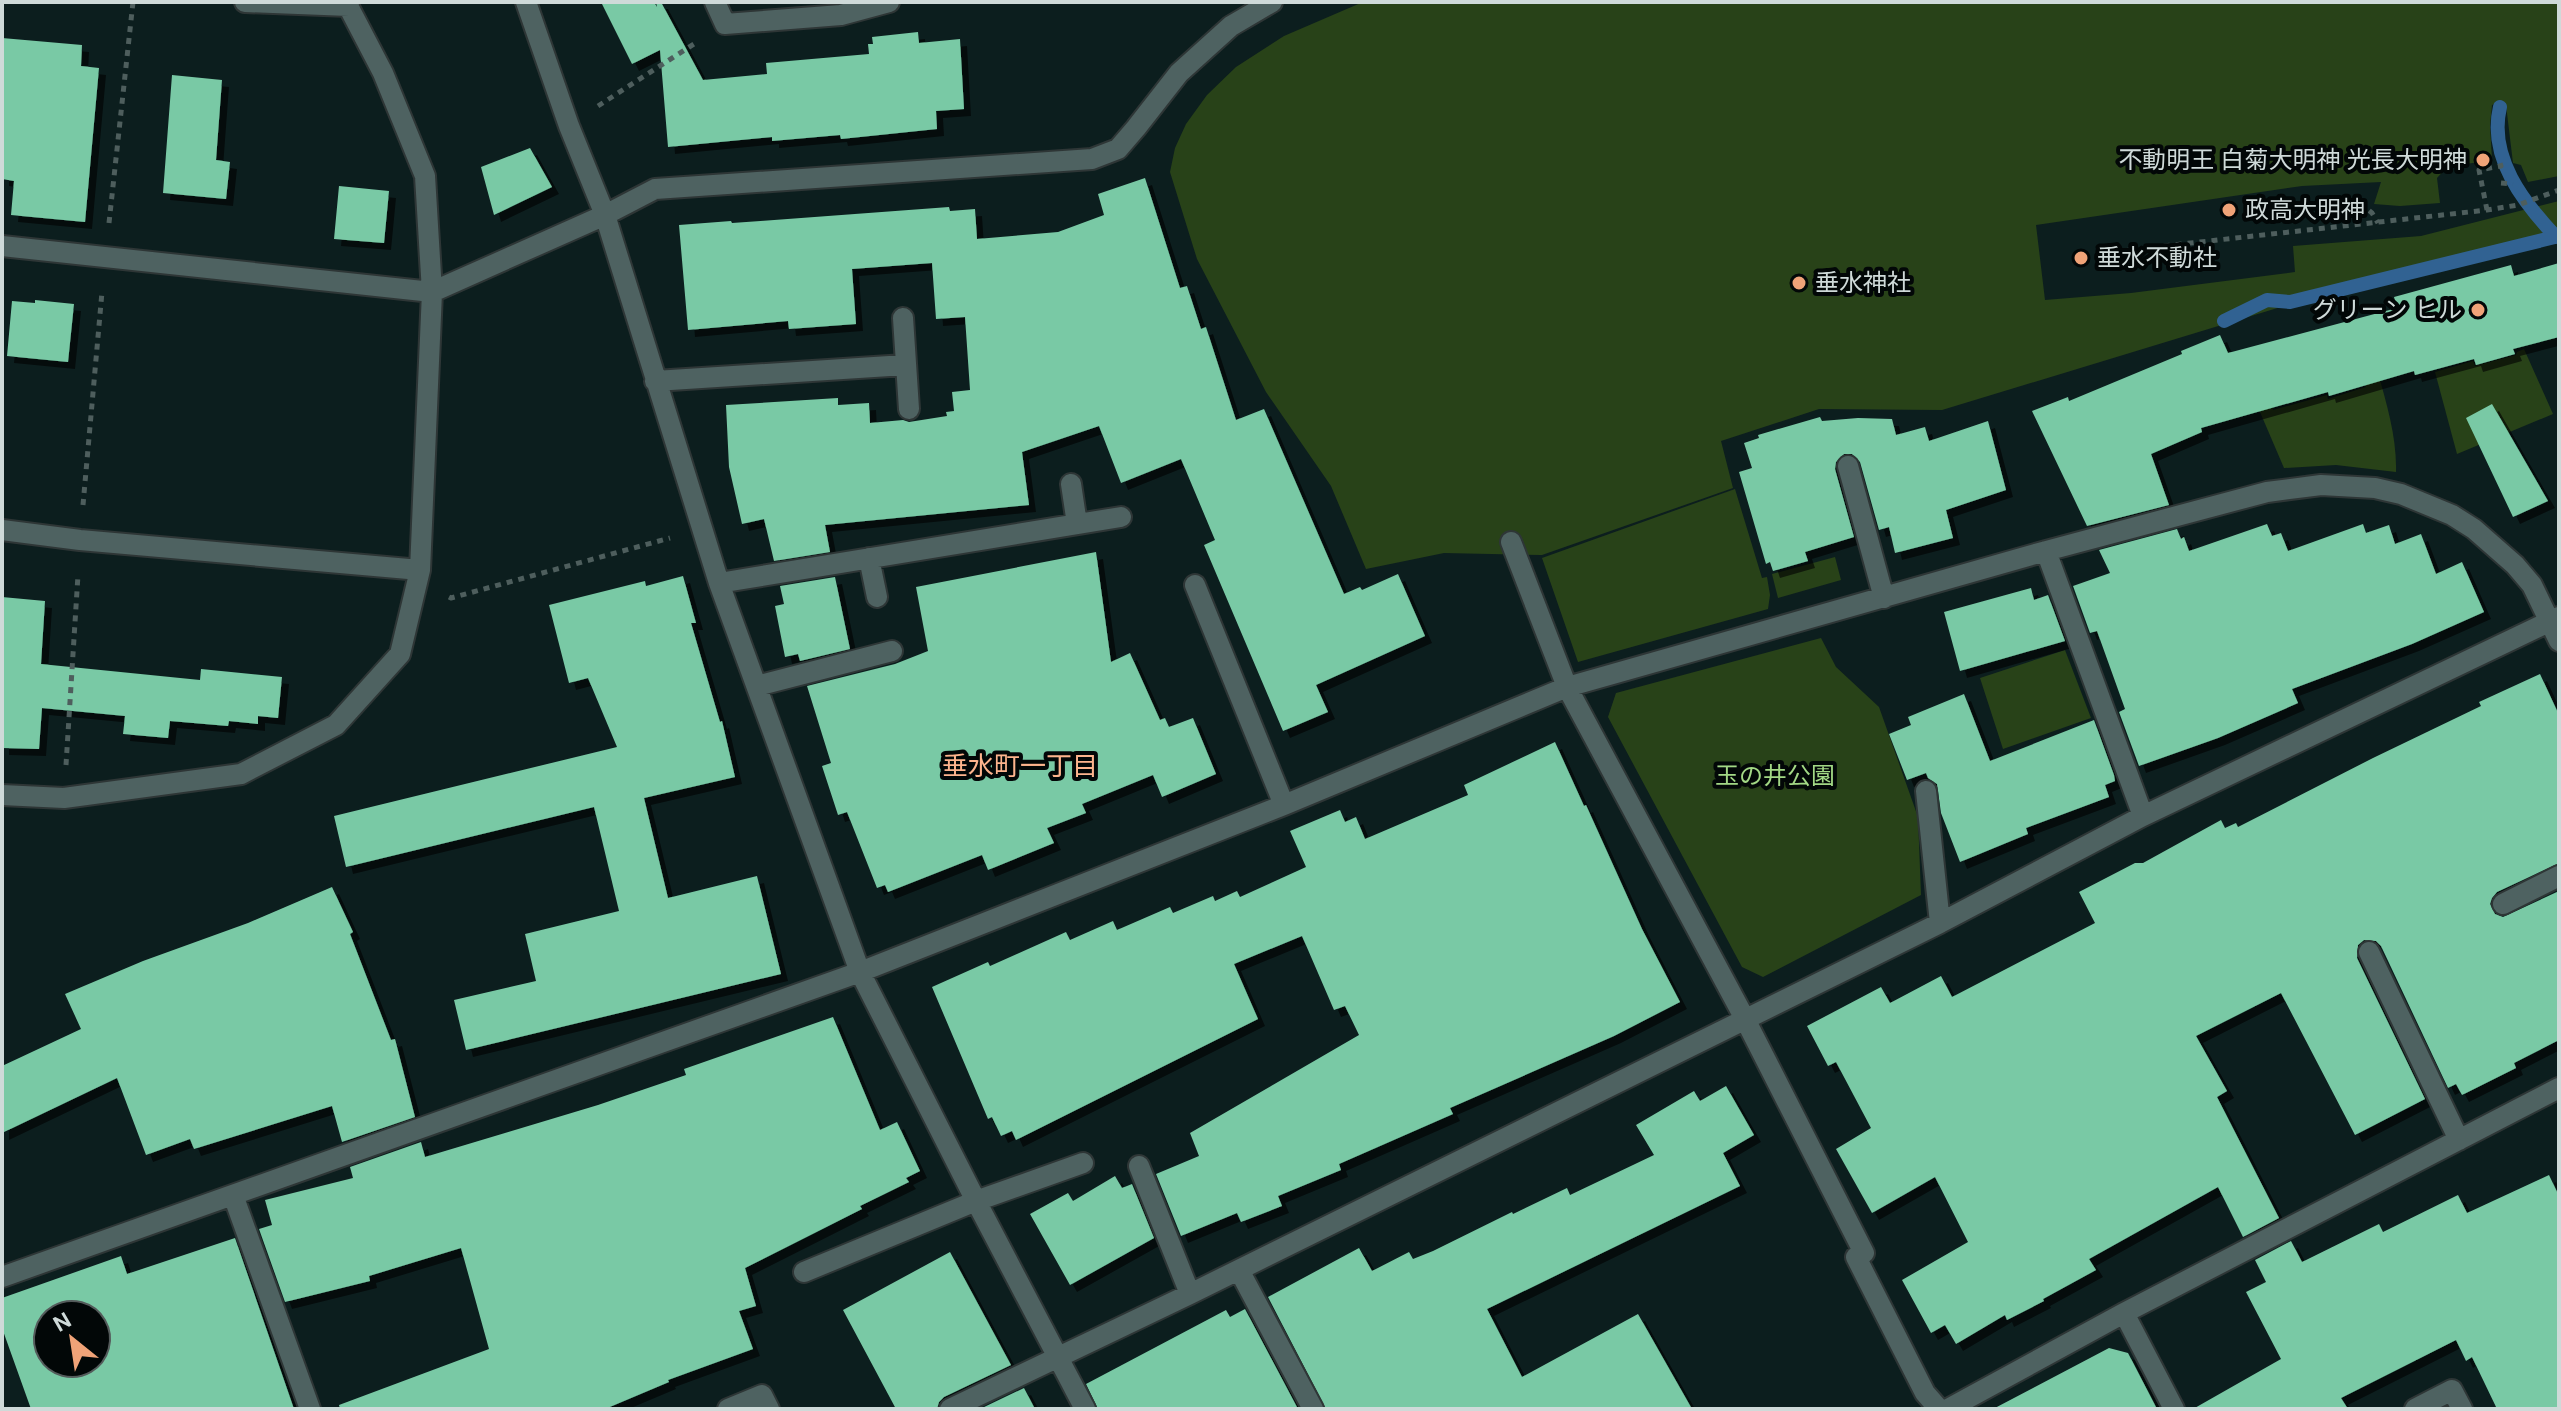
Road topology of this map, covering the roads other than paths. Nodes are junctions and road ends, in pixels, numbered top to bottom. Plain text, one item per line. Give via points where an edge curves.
1 (245, 2) edge
2 (526, 2) edge
3 (715, 2) edge
4 (889, 2) edge
5 (1272, 2) edge
6 (347, 4) edge
7 (605, 215) junction
8 (2, 246) edge
9 (432, 292) junction
10 (903, 318) dead end
11 (905, 365) junction
12 (655, 381) junction
13 (909, 409) dead end
14 (1848, 466) dead end
15 (1071, 484) dead end
16 (1121, 517) dead end
17 (1077, 524) junction
18 (2, 530) edge
19 (1511, 542) dead end
20 (2046, 551) junction
21 (869, 558) junction
22 (420, 570) junction
23 (719, 583) junction
24 (1195, 585) dead end
25 (877, 597) dead end
26 (1884, 598) junction
27 (2554, 619) edge
28 (2559, 641) edge
29 (892, 651) dead end
30 (757, 686) junction
31 (1567, 687) junction
32 (1926, 791) dead end
33 (2, 795) edge
34 (1284, 805) junction
35 (2143, 816) junction
36 (2559, 876) edge
37 (2503, 904) dead end
38 (1940, 923) junction
39 (2369, 952) dead end
40 (860, 972) junction
41 (1745, 1019) junction
42 (2559, 1088) edge
43 (2459, 1140) junction
44 (1083, 1163) dead end
45 (1139, 1166) dead end
46 (233, 1195) junction
47 (976, 1201) junction
48 (1239, 1270) junction
49 (804, 1272) dead end
50 (2, 1277) edge
51 (1190, 1294) junction
52 (2124, 1313) junction
53 (1059, 1358) junction
54 (310, 1409) edge
55 (728, 1409) edge
56 (769, 1409) edge
57 (950, 1409) edge
58 (1085, 1409) edge
59 (1313, 1409) edge
60 (1939, 1409) edge
61 (1948, 1409) edge
62 (2174, 1409) edge
63 (2415, 1409) edge
64 (2462, 1409) edge

1 - 6 street
2 - 7 street
3 - 4 street via 725,24 841,15
5 - 7 street via 1231,26 1179,73 1118,149 1092,159 655,189
6 - 9 street via 383,73 425,176
7 - 9 street
7 - 12 street
8 - 9 street
9 - 22 street
10 - 11 street
11 - 12 street
11 - 13 street
12 - 23 street
14 - 26 street
15 - 17 street
16 - 17 street
17 - 21 street
18 - 22 street
19 - 31 street
20 - 26 street
20 - 27 street via 2294,487 2375,488 2427,503 2474,529 2532,585
20 - 35 street
21 - 23 street
21 - 25 street
22 - 33 street via 400,654 336,725 241,774 64,798
23 - 30 street
24 - 34 street
26 - 31 street
27 - 28 street
27 - 35 street
29 - 30 street
30 - 40 street
31 - 34 street
31 - 41 street
32 - 38 street
34 - 40 street
35 - 38 street
36 - 37 street
38 - 41 street
39 - 43 street
40 - 46 street
40 - 47 street
41 - 48 street
41 - 60 street via 1864,1253 1856,1257 1925,1393
42 - 43 street
43 - 52 street
44 - 47 street
45 - 51 street
46 - 50 street
46 - 54 street
47 - 49 street
47 - 53 street
48 - 51 street
48 - 59 street
51 - 53 street
52 - 61 street
52 - 62 street
53 - 57 street
53 - 58 street
55 - 56 street via 762,1395
63 - 64 street via 2452,1390

